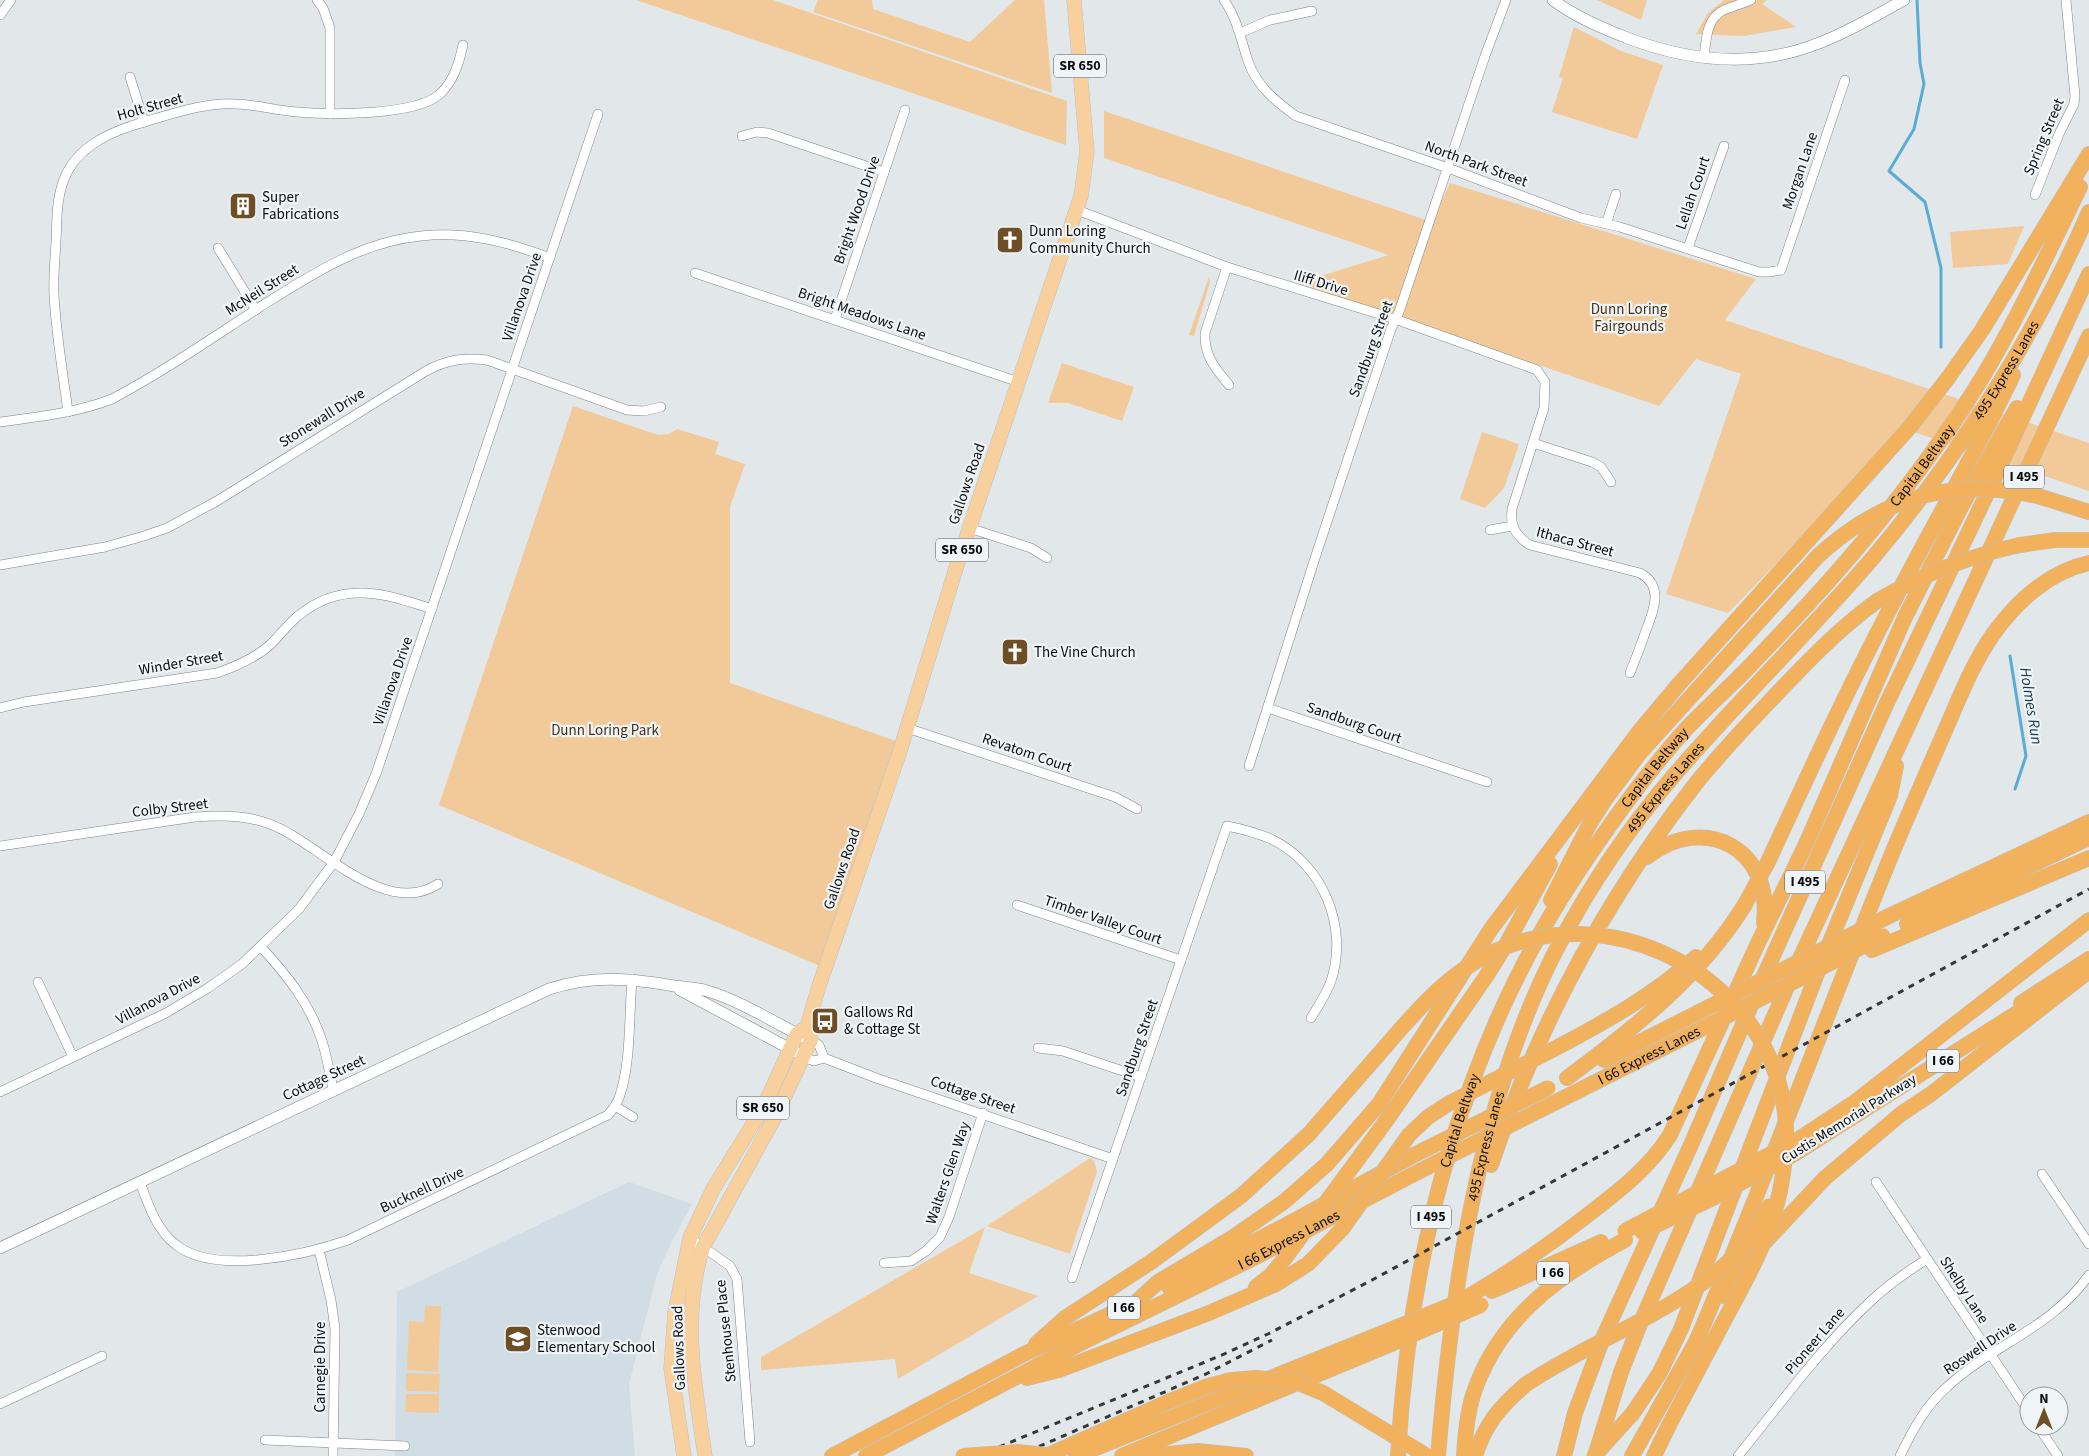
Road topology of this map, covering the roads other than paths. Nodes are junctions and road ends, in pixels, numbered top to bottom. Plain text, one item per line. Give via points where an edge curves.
1 (11, 0) edge
2 (317, 0) edge
3 (1074, 0) edge
4 (1224, 0) edge
5 (1506, 0) edge
6 (1553, 0) edge
7 (1751, 0) edge
8 (1904, 0) edge
9 (2066, 0) edge
10 (1312, 11) dead end
11 (0, 14) edge
12 (1240, 33) junction
13 (463, 45) dead end
14 (1704, 58) junction
15 (130, 78) dead end
16 (1845, 80) dead end
17 (904, 110) dead end
18 (330, 114) junction
19 (598, 114) dead end
20 (144, 122) junction
21 (742, 136) dead end
22 (1724, 146) dead end
23 (2089, 154) edge
24 (2089, 167) edge
25 (1448, 168) junction
26 (884, 172) junction
27 (1616, 194) dead end
28 (2035, 195) dead end
29 (1077, 210) junction
30 (2089, 212) edge
31 (1606, 224) junction
32 (218, 248) dead end
33 (1688, 248) junction
34 (550, 258) junction
35 (1227, 267) junction
36 (1781, 270) joint
37 (695, 273) dead end
38 (2089, 274) edge
39 (2056, 283) junction
40 (256, 310) junction
41 (2069, 317) junction
42 (834, 319) junction
43 (1395, 319) junction
44 (2089, 336) edge
45 (513, 369) junction
46 (1019, 382) junction
47 (1229, 385) dead end
48 (661, 407) dead end
49 (68, 412) junction
50 (0, 422) edge
51 (1533, 442) junction
52 (1611, 482) dead end
53 (2089, 512) edge
54 (1512, 526) junction
55 (969, 528) junction
56 (1490, 530) dead end
57 (2089, 540) edge
58 (1047, 558) dead end
59 (2089, 564) edge
60 (0, 565) edge
61 (432, 609) junction
62 (1630, 673) dead end
63 (0, 708) edge
64 (1268, 708) junction
65 (907, 728) junction
66 (1903, 738) junction
67 (1250, 766) dead end
68 (1488, 782) dead end
69 (1137, 809) dead end
70 (1580, 811) junction
71 (2089, 822) edge
72 (2089, 838) edge
73 (0, 846) edge
74 (2089, 858) edge
75 (334, 862) junction
76 (1633, 872) junction
77 (438, 884) dead end
78 (1017, 905) dead end
79 (1742, 909) junction
80 (2089, 920) edge
81 (1759, 941) junction
82 (261, 947) junction
83 (2089, 959) edge
84 (1181, 960) junction
85 (2089, 967) edge
86 (2089, 971) edge
87 (632, 979) junction
88 (38, 982) dead end
89 (672, 985) junction
90 (1511, 989) junction
91 (1311, 1018) dead end
92 (1711, 1024) junction
93 (805, 1034) junction
94 (1038, 1048) dead end
95 (791, 1049) junction
96 (73, 1057) junction
97 (804, 1057) junction
98 (824, 1058) junction
99 (1141, 1077) junction
100 (1567, 1078) junction
101 (333, 1090) junction
102 (0, 1092) edge
103 (1855, 1102) junction
104 (615, 1106) junction
105 (983, 1114) junction
106 (633, 1116) dead end
107 (1793, 1150) junction
108 (1113, 1159) junction
109 (2042, 1174) dead end
110 (140, 1182) junction
111 (1876, 1182) dead end
112 (1625, 1236) junction
113 (690, 1238) junction
114 (2089, 1244) edge
115 (1465, 1245) junction
116 (703, 1247) junction
117 (0, 1248) edge
118 (319, 1250) junction
119 (1927, 1258) junction
120 (884, 1263) dead end
121 (2089, 1275) edge
122 (1072, 1278) dead end
123 (1483, 1296) junction
124 (1134, 1304) junction
125 (1209, 1313) junction
126 (1390, 1337) junction
127 (1696, 1342) junction
128 (1024, 1354) junction
129 (1991, 1354) junction
130 (102, 1356) dead end
131 (1006, 1383) junction
132 (2019, 1397) edge
133 (0, 1404) edge
134 (2045, 1436) edge
135 (264, 1440) dead end
136 (750, 1442) dead end
137 (1609, 1442) junction
138 (333, 1443) junction
139 (405, 1446) dead end
140 (333, 1456) edge
141 (684, 1456) edge
142 (706, 1456) edge
143 (832, 1456) edge
144 (866, 1456) edge
145 (963, 1456) edge
146 (1046, 1456) edge
147 (1055, 1456) edge
148 (1076, 1456) edge
149 (1122, 1456) edge
150 (1146, 1456) edge
151 (1246, 1456) edge
152 (1398, 1456) edge
153 (1427, 1456) edge
154 (1438, 1456) edge
155 (1464, 1456) edge
156 (1475, 1456) edge
157 (1564, 1456) edge
158 (1589, 1456) edge
159 (1594, 1456) edge
160 (1632, 1456) edge
161 (1654, 1456) edge
162 (1738, 1456) edge
163 (1900, 1456) edge
164 (2058, 1456) edge

1 - 11 street
2 - 18 street via 330,28
3 - 29 main road, Gallows Road / SR 650 via 1087,152
4 - 12 street, North Park Street
5 - 25 street, Sandburg Street
6 - 14 street via 1620,35 1650,46
7 - 14 street via 1715,16 1708,32
8 - 14 street via 1838,35 1795,51 1749,60
9 - 28 street, Spring Street via 2076,96
10 - 12 street via 1270,20
12 - 25 street, North Park Street via 1258,81 1277,103 1296,116
13 - 18 street, Holt Street via 450,82 429,101 377,112
15 - 20 street
16 - 36 street, Morgan Lane
17 - 26 street, Bright Wood Drive
18 - 20 street, Holt Street via 222,104
19 - 34 street, Villanova Drive
20 - 49 street, Holt Street via 105,136 88,148 68,172 58,201 54,295
21 - 26 street via 768,133
22 - 33 street, Lellah Court
23 - 70 highway via 1982,330 1910,426 1679,684 1638,732
24 - 90 highway, Capital Beltway / I 495 via 2019,311 1951,426 1863,542 1657,763 1576,875
25 - 31 street, North Park Street via 1581,218
25 - 43 street, Sandburg Street
26 - 42 street, Bright Wood Drive
27 - 31 street
29 - 35 street, Iliff Drive
29 - 46 main road, Gallows Road / SR 650
30 - 39 highway, 495 Express Lanes / I 495
31 - 33 street, North Park Street
32 - 40 street
33 - 36 street, North Park Street via 1759,272
34 - 40 street, McNeil Street via 496,240 460,235 413,237 386,242 342,258
34 - 45 street, Villanova Drive
35 - 43 street, Iliff Drive
35 - 47 street via 1205,333 1205,343 1211,363
37 - 42 street, Bright Meadows Lane
38 - 41 highway, 495 Express Lanes / I 495
39 - 79 highway, bridge via 1988,429 1893,602 1768,862
39 - 115 highway, 495 Express Lanes / I 495 via 2006,371 1953,454 1909,513 1870,561 1674,776 1630,832 1588,896 1555,952 1516,1046 1499,1095
40 - 49 street, McNeil Street via 125,392 95,406
41 - 81 highway via 1961,508 1905,617 1806,844
41 - 157 highway, 495 Express Lanes / I 495 via 1814,862 1603,1338 1575,1413
42 - 46 street, Bright Meadows Lane
43 - 51 street, Iliff Drive via 1531,366 1542,375 1546,389 1544,408
43 - 64 street, Sandburg Street
44 - 66 highway, I 495
45 - 48 street, Stonewall Drive via 627,410
45 - 60 street, Stonewall Drive via 472,358 439,364 167,528 105,547
45 - 61 street, Villanova Drive
46 - 55 main road, Gallows Road / SR 650
49 - 50 street, McNeil Street
51 - 52 street via 1592,462 1601,467
51 - 54 street via 1512,509
53 - 90 highway, bridge via 2022,492 1982,488 1942,490 1895,504 1837,539 1639,754 1604,802 1561,878
54 - 56 street
54 - 62 street, Ithaca Street via 1516,534 1530,545 1640,573 1651,581 1655,589 1655,605
55 - 58 street via 1031,548
55 - 65 main road, Gallows Road / SR 650
57 - 76 highway, bridge via 2056,540 1986,552 1956,562 1877,601 1826,642 1728,745 1667,821
59 - 127 highway via 2064,571 2026,596 1993,634 1968,677 1891,856
61 - 63 street, Winder Street via 387,595 343,594 298,616 255,656 217,673
61 - 75 street, Villanova Drive via 376,774
64 - 67 street
64 - 68 street, Sandburg Court
65 - 69 street, Revatom Court via 1115,797
65 - 93 main road, Gallows Road / SR 650
66 - 137 highway, bridge via 1890,796 1818,970 1681,1329 1652,1388
66 - 159 highway, I 495 via 1786,988 1638,1329
70 - 124 highway via 1491,929 1398,1077 1344,1146 1285,1201 1232,1238 1158,1282
70 - 125 highway, bridge via 1507,943 1386,1121 1285,1258 1257,1286
71 - 100 highway, I 66, bridge via 1889,916
72 - 92 highway, bridge via 1883,936
73 - 75 street, Colby Street via 224,815 251,818 281,829
74 - 92 highway, bridge via 1872,950
75 - 77 street, Colby Street via 370,883 400,893 420,893
75 - 82 street, Villanova Drive via 298,908
76 - 81 highway via 1648,856 1673,842 1702,837 1727,844 1750,860 1762,883 1766,908
76 - 115 highway via 1583,954 1548,1022 1501,1135
78 - 84 street, Timber Valley Court
79 - 100 highway via 1722,939 1673,993 1625,1036
79 - 125 highway, bridge via 1713,942 1665,984 1627,1009 1428,1116 1409,1135 1342,1229 1320,1253 1299,1271
80 - 103 highway
81 - 123 highway via 1658,1154 1630,1183
82 - 96 street, Villanova Drive via 192,999
82 - 101 street via 297,990 315,1021
83 - 103 highway via 1894,1082
84 - 91 street, Sandburg Street via 1227,826 1254,833 1286,848 1310,870 1328,899 1336,933 1335,966 1325,996
84 - 99 street, Sandburg Street
85 - 107 highway, Custis Memorial Parkway / I 66
86 - 127 highway via 1901,1114 1825,1178 1748,1260
87 - 89 street, Cottage Street
87 - 101 street, Cottage Street via 590,979 549,989
87 - 104 street via 625,1076
88 - 96 street
89 - 93 street, Cottage Street via 705,990
89 - 95 street, Cottage Street
90 - 152 highway, Capital Beltway / I 495 via 1460,1115 1430,1221 1406,1359
92 - 131 highway, I 66 Express Lanes, bridge
93 - 95 main road, Gallows Road / SR 650
93 - 97 main road, Gallows Road / SR 650
93 - 98 street, Cottage Street via 819,1045
94 - 99 street via 1062,1052
95 - 97 street, Cottage Street
95 - 113 main road, Gallows Road / SR 650 via 763,1108 714,1189
96 - 102 street, Villanova Drive
97 - 98 street, Cottage Street via 814,1061
97 - 116 main road, Gallows Road / SR 650
98 - 105 street, Cottage Street
99 - 108 street, Sandburg Street
100 - 124 highway, I 66, bridge via 1414,1155
101 - 110 street, Cottage Street
103 - 107 highway
104 - 106 street
104 - 118 street, Bucknell Drive via 600,1120 348,1240
105 - 108 street, Cottage Street
105 - 120 street, Walters Glen Way via 940,1236 911,1261
107 - 112 highway, Custis Memorial Parkway / I 66, bridge via 1713,1198
107 - 128 highway, bridge via 1782,1097 1768,1055 1752,1026 1728,997 1707,979 1671,957 1641,945 1600,936 1540,937 1506,946 1472,963 1441,986 1309,1134 1241,1196 1151,1262 1065,1318
107 - 156 highway, bridge via 1769,1208 1736,1256 1688,1292 1525,1385 1493,1417
107 - 161 highway, bridge via 1777,1209 1756,1262
108 - 122 street, Sandburg Street
109 - 114 street
110 - 117 street, Cottage Street
110 - 118 street, Bucknell Drive via 163,1232 174,1244 194,1256 226,1262
111 - 119 street, Shelby Lane
112 - 123 highway, I 66
112 - 155 highway via 1571,1271 1522,1311 1484,1366 1466,1427
113 - 116 street, Stenhouse Place
113 - 141 main road, Gallows Road / SR 650 via 675,1312 671,1368
115 - 154 highway, 495 Express Lanes / I 495 via 1452,1320
116 - 136 street, Stenhouse Place via 730,1266 737,1279
116 - 142 main road, Gallows Road / SR 650 via 695,1281 691,1330 693,1372
118 - 138 street, Carnegie Drive via 334,1322
119 - 129 street, Shelby Lane
119 - 162 street, Pioneer Lane via 1891,1284 1839,1332
121 - 129 street, Roswell Drive via 2054,1314
123 - 126 highway, I 66, bridge
123 - 126 highway, bridge via 1459,1302
124 - 128 highway, I 66
125 - 131 highway via 1059,1370
126 - 148 highway via 1264,1379
126 - 149 highway, I 66
127 - 160 highway
128 - 143 highway, I 66
129 - 132 street, Shelby Lane
129 - 163 street, Roswell Drive via 1941,1393 1923,1415
130 - 133 street
131 - 144 highway, I 66 Express Lanes
134 - 164 street
135 - 138 street
137 - 158 highway, bridge
137 - 159 highway, bridge
138 - 139 street
138 - 140 street, Carnegie Drive
145 - 147 highway, bridge via 1018,1452
146 - 153 highway, bridge via 1208,1386 1256,1378 1296,1382 1324,1393
150 - 151 highway via 1198,1451

